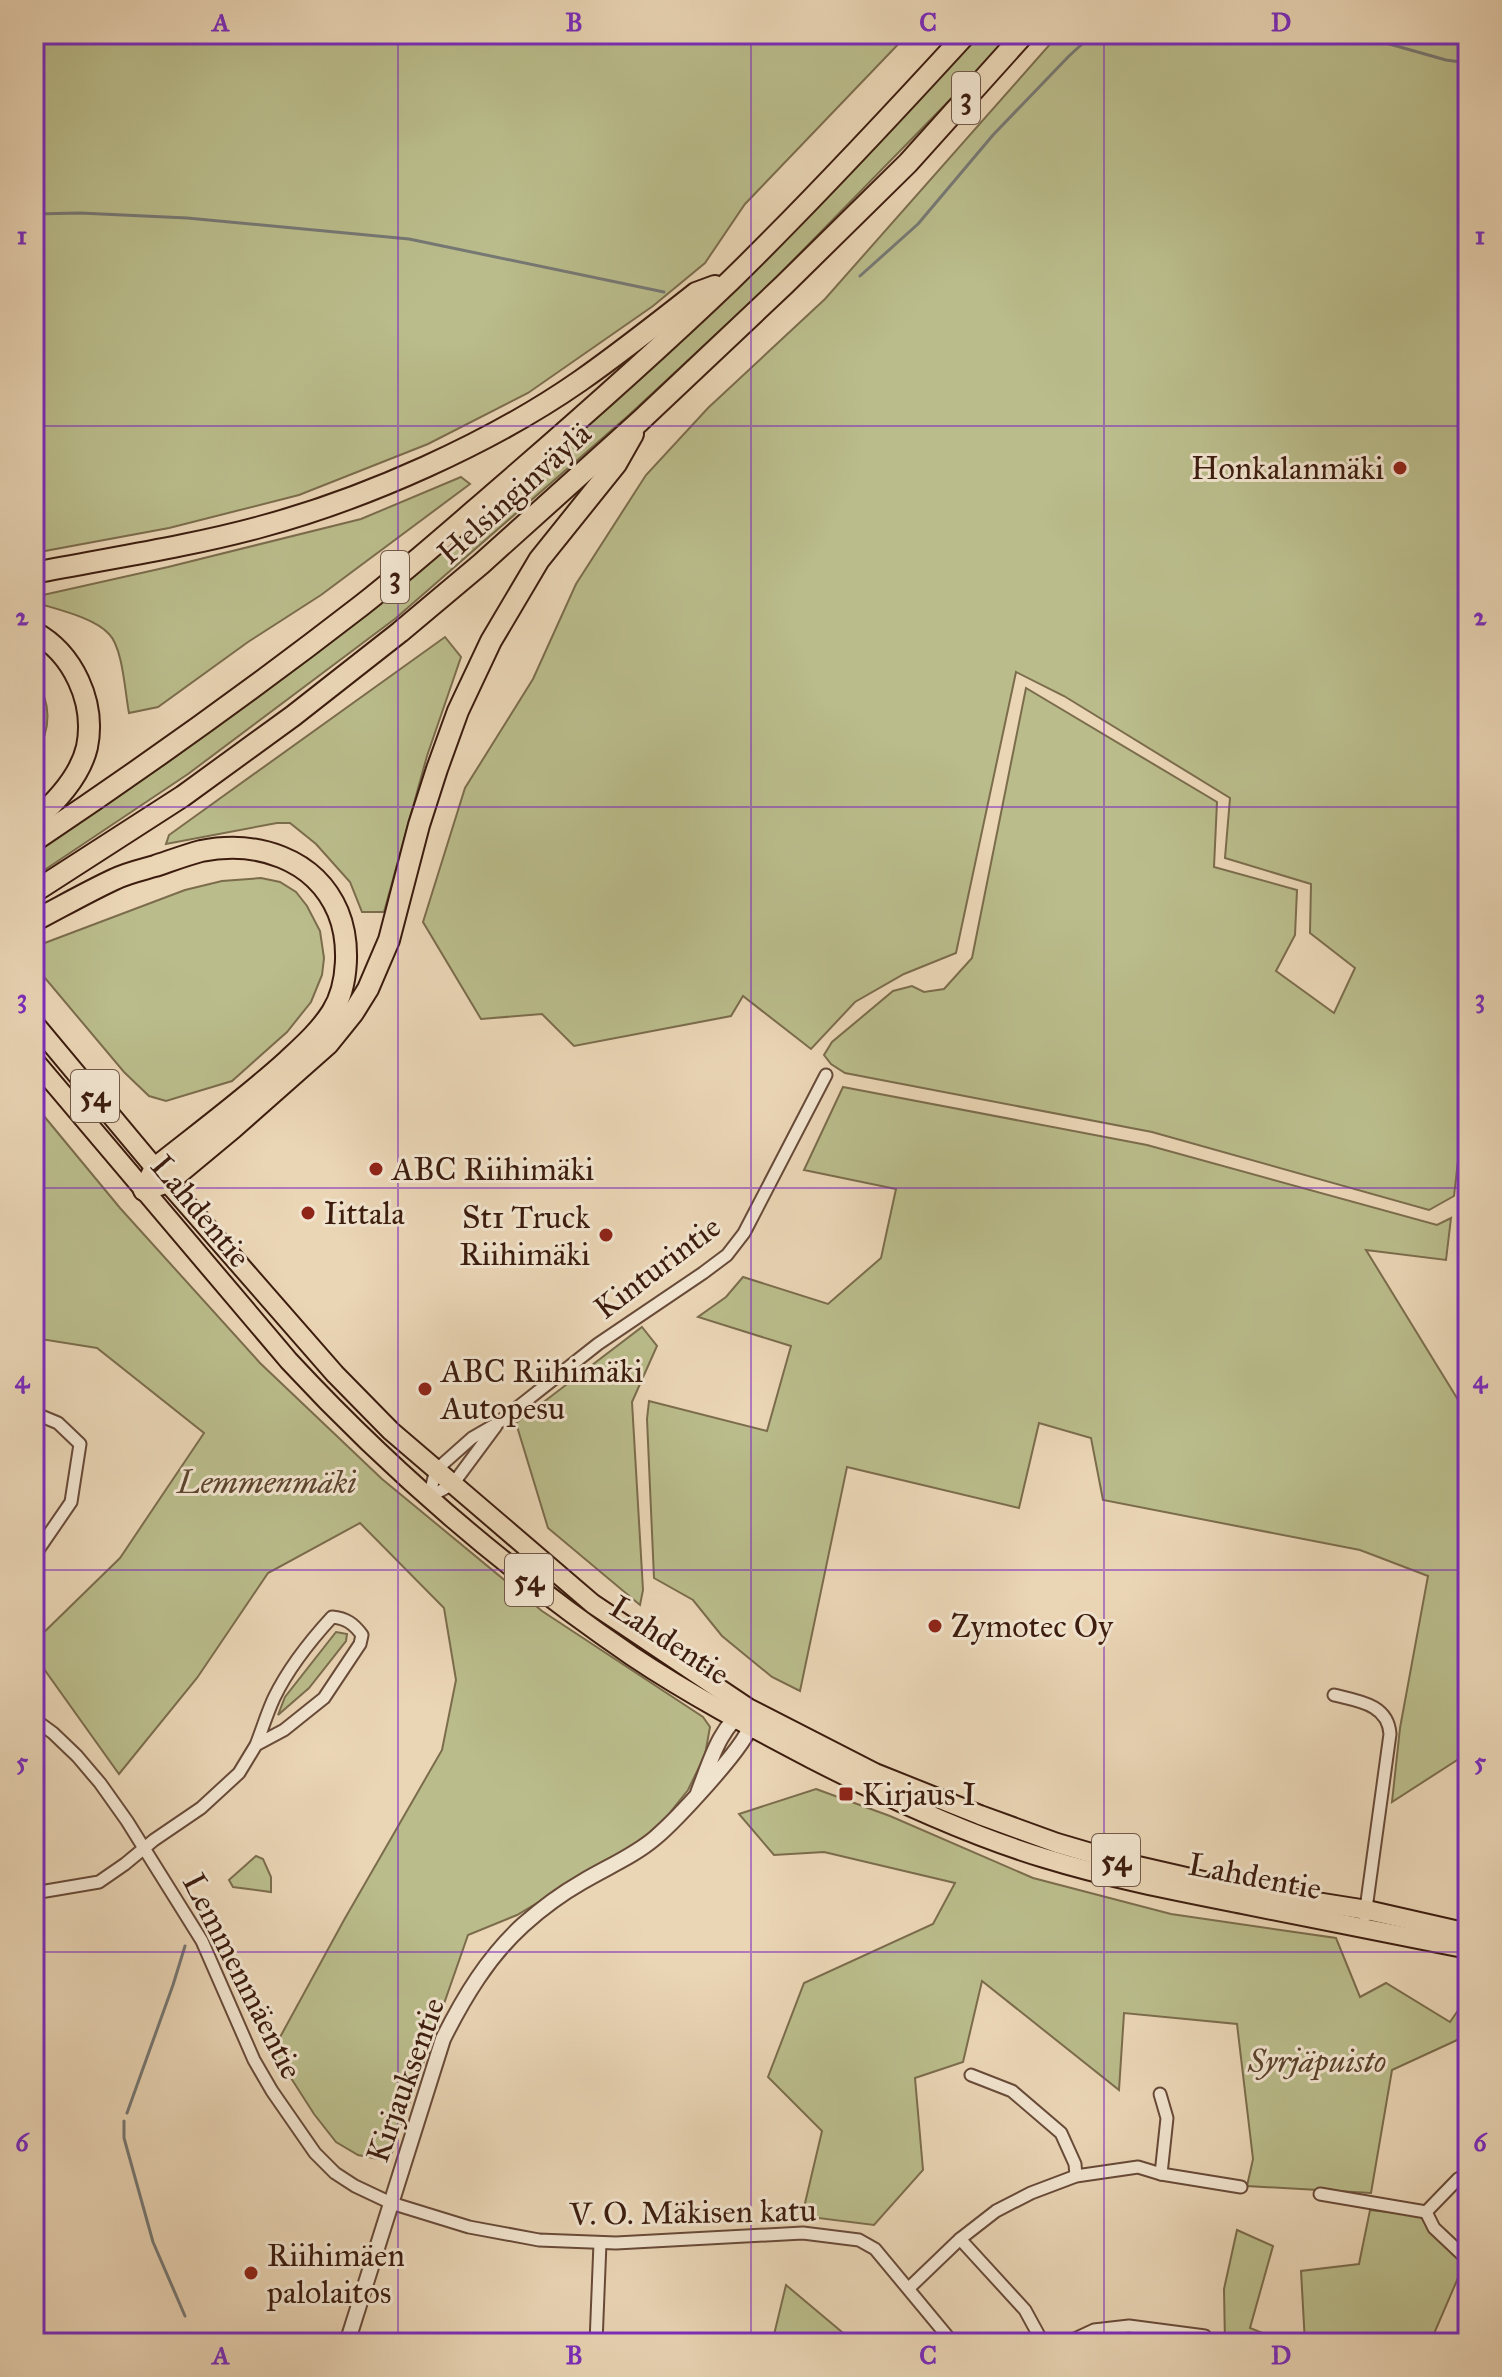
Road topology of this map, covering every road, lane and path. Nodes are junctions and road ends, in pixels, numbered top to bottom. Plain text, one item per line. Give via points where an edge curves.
1 (966, 34) edge
2 (1024, 34) edge
3 (730, 280) junction
4 (640, 421) junction
5 (34, 573) edge
6 (34, 632) edge
7 (34, 821) edge
8 (34, 841) edge
9 (34, 892) edge
10 (34, 921) edge
11 (34, 1023) edge
12 (34, 1060) edge
13 (826, 1075) dead end
14 (162, 1175) junction
15 (144, 1190) junction
16 (34, 1413) edge
17 (498, 1423) junction
18 (436, 1470) junction
19 (453, 1484) junction
20 (429, 1497) junction
21 (34, 1556) edge
22 (1334, 1695) dead end
23 (744, 1717) junction
24 (34, 1719) edge
25 (256, 1745) junction
26 (144, 1848) junction
27 (34, 1893) edge
28 (1364, 1919) junction
29 (1468, 1933) edge
30 (1468, 1949) edge
31 (971, 2075) dead end
32 (1160, 2094) dead end
33 (1161, 2174) junction
34 (1468, 2174) edge
35 (1076, 2176) junction
36 (1241, 2187) dead end
37 (1320, 2194) dead end
38 (391, 2203) junction
39 (1426, 2212) junction
40 (960, 2239) junction
41 (600, 2243) junction
42 (1468, 2260) edge
43 (909, 2288) junction
44 (1105, 2328) junction
45 (1205, 2336) dead end
46 (347, 2343) edge
47 (596, 2343) edge
48 (953, 2343) edge
49 (1043, 2343) edge
50 (1066, 2343) edge
51 (1109, 2343) edge

1 - 3 highway, 3
2 - 4 highway, Helsinginväylä / 3 via 908,163
3 - 5 highway via 696,293 531,413 356,496 172,548
3 - 8 highway, Helsinginväylä / 3 via 603,399 363,604 161,755
4 - 9 highway, Helsinginväylä / 3 via 481,564 293,716 183,796
4 - 14 highway via 616,464 539,560 491,641 437,769 389,940 353,1013 295,1075
6 - 7 highway via 55,645 79,679 88,734 65,791
10 - 14 highway via 117,878 202,851 233,848 260,850 302,866 333,902 345,935 341,990 333,1011 313,1036
11 - 14 main road, Lahdentie / 54
12 - 15 main road, Lahdentie / 54
13 - 17 street, Kinturintie via 744,1233 727,1255 588,1352
14 - 15 highway
14 - 18 main road, Lahdentie / 54 via 335,1374
15 - 20 main road, Lahdentie / 54 via 306,1379
16 - 21 street via 58,1423 80,1444 71,1502
17 - 18 street, Kinturintie
17 - 19 street, Kinturintie
18 - 19 main road, Lahdentie / 54
18 - 20 street
19 - 20 street, Kinturintie
19 - 23 main road, Lahdentie / 54 via 593,1604
20 - 23 main road, Lahdentie / 54 via 504,1561 634,1657
22 - 28 street via 1372,1705 1390,1725
23 - 28 main road, Lahdentie / 54 via 1057,1843
23 - 38 street, Kirjauksentie via 723,1767 655,1838 523,1925 479,1975 443,2039
24 - 26 street, Lemmenmäentie via 77,1756
25 - 25 street via 324,1698 360,1644 362,1635 356,1627 332,1617 316,1633 283,1681
25 - 26 street via 223,1790
26 - 27 street via 99,1882
26 - 38 street, Lemmenmäentie via 202,1941 254,2060 297,2129 335,2173
28 - 29 main road, Lahdentie / 54
28 - 30 main road, Lahdentie / 54
31 - 35 street via 1012,2091 1061,2133
32 - 33 street via 1167,2118
33 - 35 street via 1138,2167
33 - 36 street
34 - 39 street
35 - 40 street via 1010,2203
37 - 39 street
38 - 41 street, V. O. Mäkisen katu via 525,2238
38 - 46 street, Kirjauksentie
39 - 42 street via 1434,2228
40 - 43 street
40 - 49 street via 1025,2310
41 - 43 street, V. O. Mäkisen katu via 803,2233 844,2237 875,2249
41 - 47 street
43 - 48 street, V. O. Mäkisen katu
44 - 45 street
44 - 50 street
44 - 51 street

